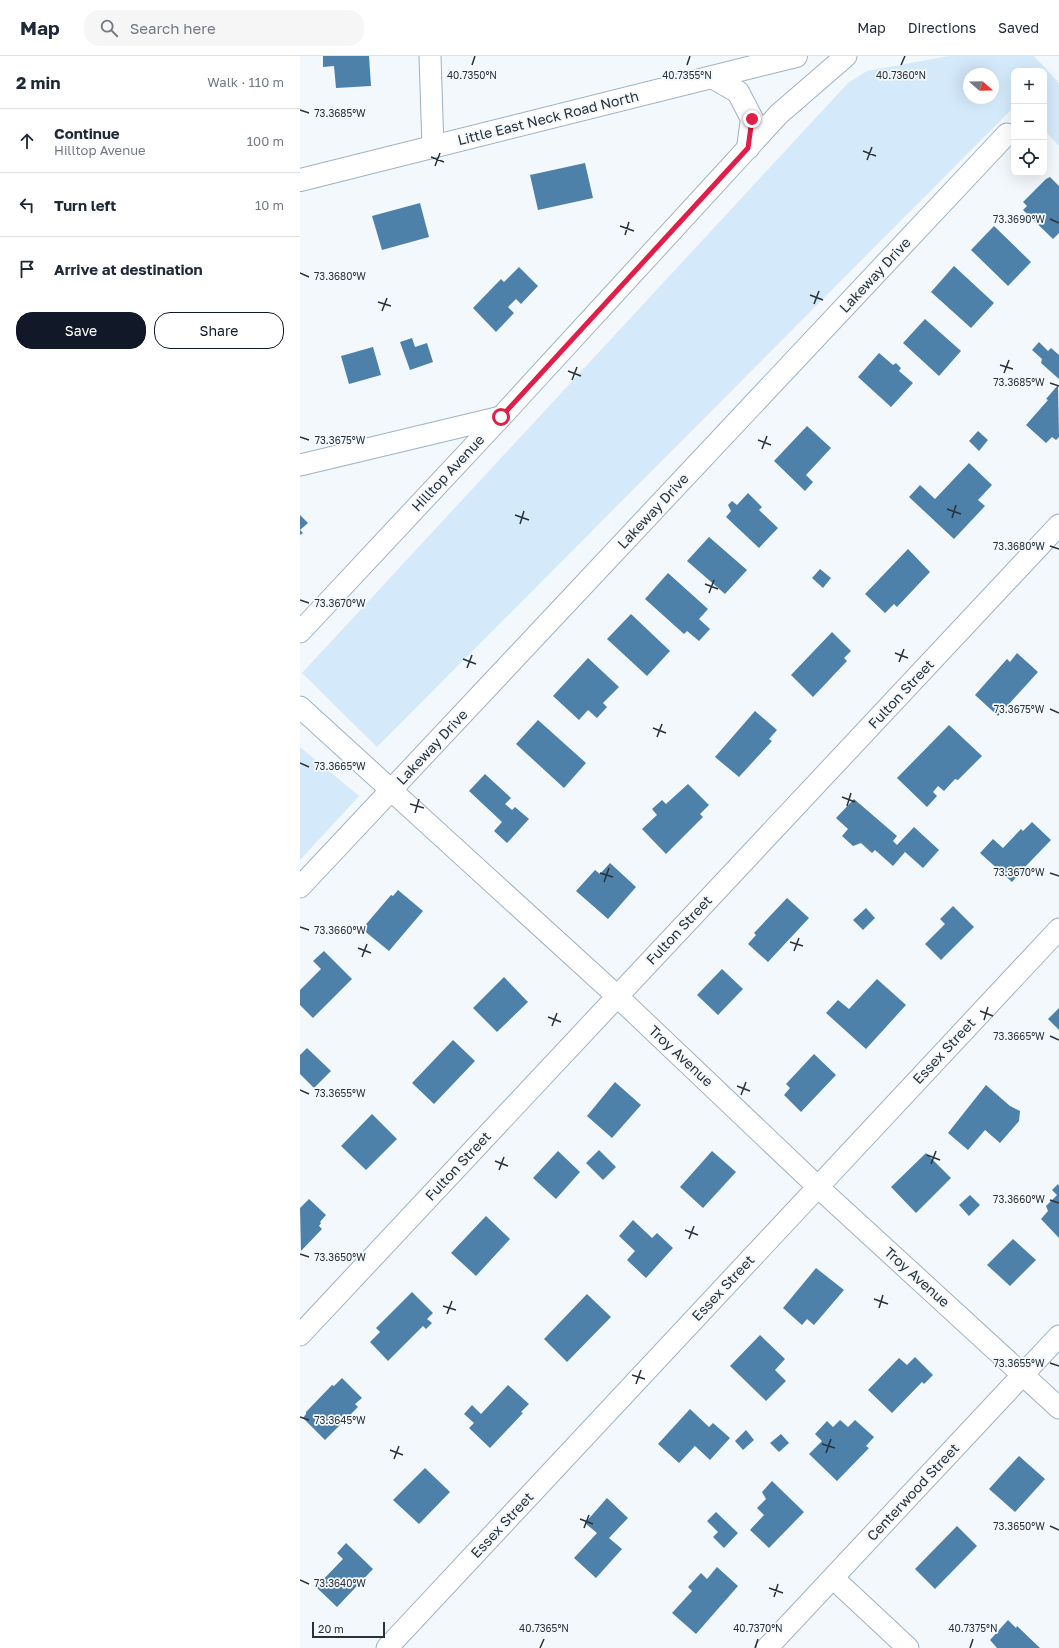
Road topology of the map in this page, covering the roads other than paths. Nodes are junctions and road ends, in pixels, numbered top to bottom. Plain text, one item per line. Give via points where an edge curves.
1 (430, 56) edge
2 (796, 56) edge
3 (846, 56) edge
4 (714, 78) junction
5 (1006, 134) dead end
6 (433, 147) junction
7 (748, 148) junction
8 (300, 180) edge
9 (501, 417) junction
10 (300, 466) edge
11 (1059, 525) edge
12 (300, 632) edge
13 (300, 707) edge
14 (392, 790) junction
15 (300, 888) edge
16 (1059, 929) edge
17 (617, 996) junction
18 (818, 1187) junction
19 (300, 1335) edge
20 (1059, 1336) edge
21 (1024, 1374) junction
22 (1059, 1408) edge
23 (832, 1578) junction
24 (388, 1648) edge
25 (767, 1648) edge
26 (908, 1648) edge

1 - 6 street
2 - 4 main road, Little East Neck Road North
3 - 7 street, Hilltop Avenue via 779,114
4 - 6 main road, Little East Neck Road North
4 - 7 main road via 738,92 752,119
5 - 14 street, Lakeway Drive
6 - 8 main road, Little East Neck Road North
7 - 9 street, Hilltop Avenue
9 - 10 street
9 - 12 street, Hilltop Avenue
11 - 17 street, Fulton Street
13 - 14 street, Troy Avenue
14 - 15 street, Lakeway Drive
14 - 17 street, Troy Avenue
16 - 18 street, Essex Street
17 - 18 street, Troy Avenue
17 - 19 street, Fulton Street
18 - 21 street, Troy Avenue
18 - 24 street, Essex Street
20 - 21 street, Centerwood Street
21 - 22 street, Troy Avenue
21 - 23 street, Centerwood Street
23 - 25 street, Centerwood Street
23 - 26 street

